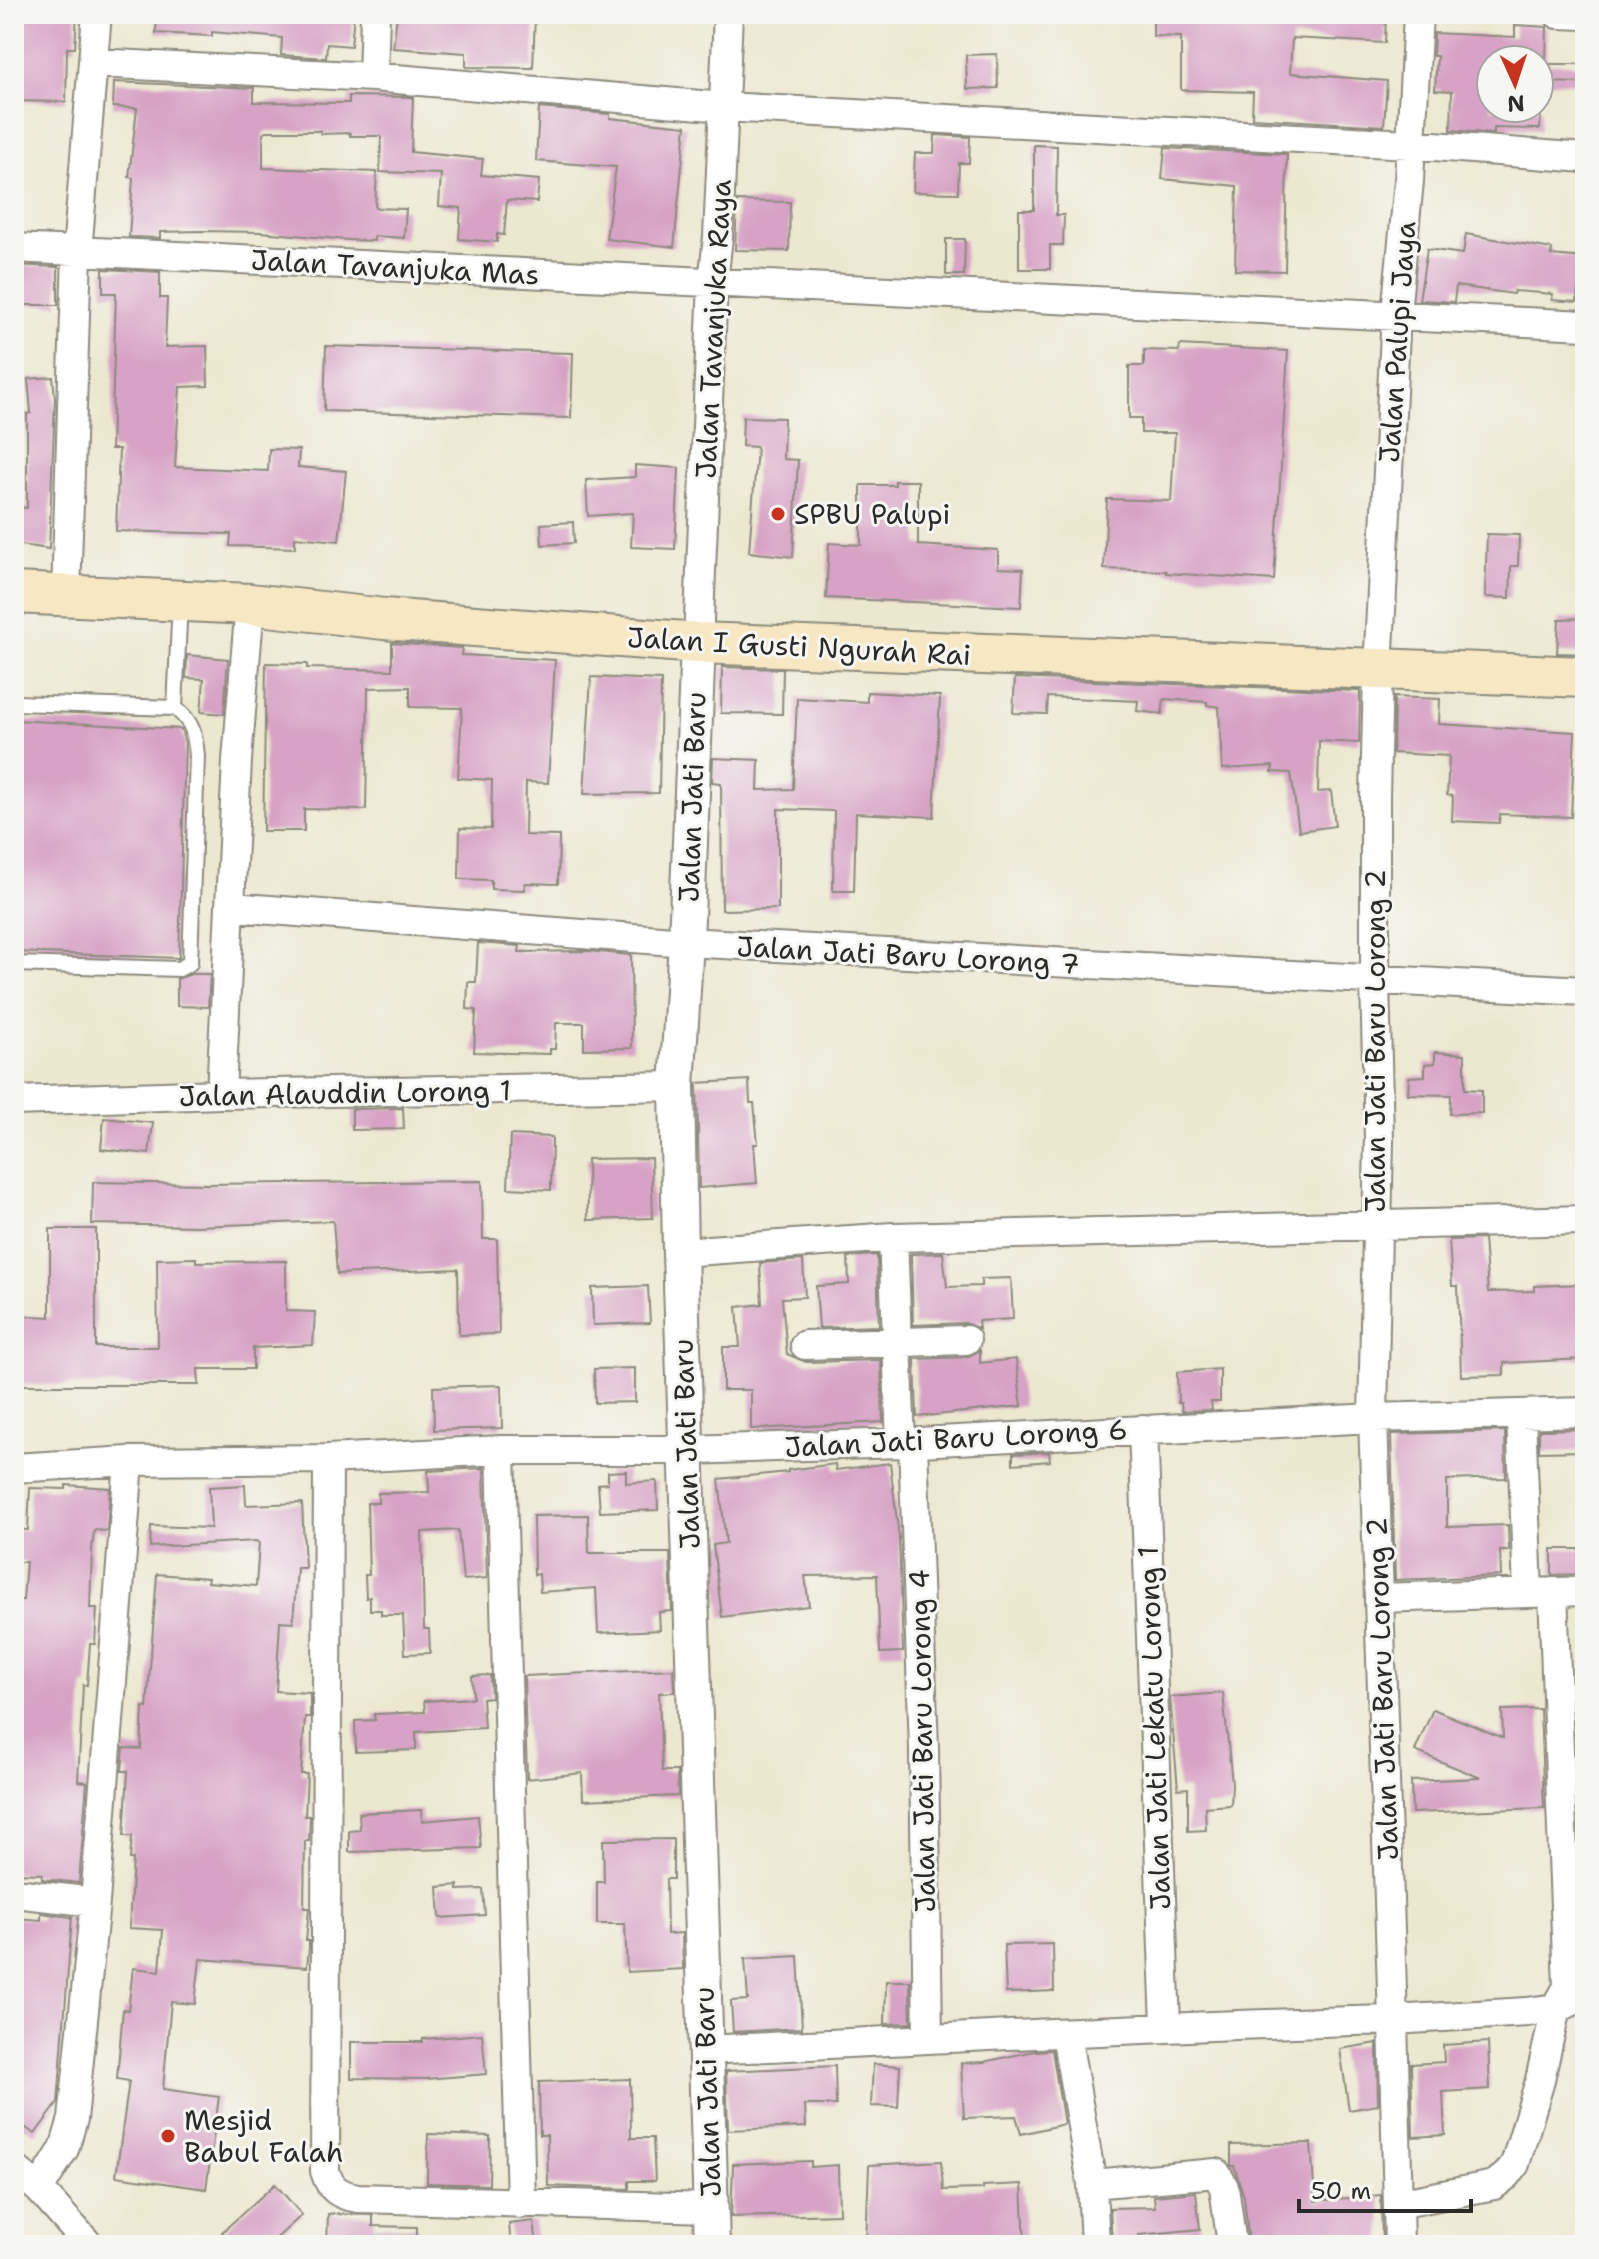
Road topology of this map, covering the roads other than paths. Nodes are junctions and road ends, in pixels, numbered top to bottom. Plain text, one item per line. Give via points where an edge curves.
1 (97, 14) edge
2 (375, 14) edge
3 (728, 14) edge
4 (1418, 14) edge
5 (1558, 14) edge
6 (1585, 15) edge
7 (95, 63) junction
8 (373, 77) junction
9 (724, 107) junction
10 (1409, 144) junction
11 (1585, 158) edge
12 (14, 248) edge
13 (77, 252) junction
14 (713, 282) junction
15 (1396, 313) junction
16 (1585, 325) edge
17 (14, 593) edge
18 (66, 595) junction
19 (180, 601) junction
20 (250, 604) junction
21 (698, 643) junction
22 (1378, 670) junction
23 (1585, 677) edge
24 (14, 703) edge
25 (175, 708) junction
26 (232, 907) junction
27 (686, 942) junction
28 (14, 964) edge
29 (1375, 981) junction
30 (1585, 991) edge
31 (677, 1086) junction
32 (221, 1094) junction
33 (14, 1101) edge
34 (1585, 1220) edge
35 (1376, 1224) junction
36 (893, 1237) junction
37 (680, 1252) junction
38 (966, 1340) dead end
39 (897, 1343) junction
40 (805, 1345) dead end
41 (1585, 1412) edge
42 (1521, 1415) junction
43 (1373, 1418) junction
44 (1143, 1429) junction
45 (907, 1443) junction
46 (501, 1450) junction
47 (687, 1450) junction
48 (328, 1459) junction
49 (129, 1461) junction
50 (14, 1468) edge
51 (1585, 1591) edge
52 (1541, 1592) junction
53 (1380, 1598) junction
54 (14, 1893) edge
55 (95, 1902) junction
56 (1585, 1997) edge
57 (1556, 2008) junction
58 (1393, 2020) junction
59 (1166, 2026) junction
60 (1066, 2034) junction
61 (928, 2039) junction
62 (706, 2050) junction
63 (14, 2168) edge
64 (1092, 2184) junction
65 (39, 2189) junction
66 (521, 2204) junction
67 (1398, 2204) junction
68 (711, 2208) junction
69 (89, 2245) edge
70 (712, 2245) edge
71 (1095, 2245) edge
72 (1232, 2245) edge
73 (1399, 2245) edge

1 - 7 street
2 - 8 street
3 - 9 street, Jalan Tavanjuka Raya
4 - 10 street, Jalan Palupi Jaya
5 - 6 street
7 - 8 street
7 - 13 street
8 - 9 street
9 - 10 street
9 - 14 street, Jalan Tavanjuka Raya
10 - 11 street
10 - 15 street, Jalan Palupi Jaya
12 - 13 street, Jalan Tavanjuka Mas
13 - 14 street, Jalan Tavanjuka Mas
13 - 18 street
14 - 15 street, Jalan Tavanjuka Mas
14 - 21 street, Jalan Tavanjuka Raya
15 - 16 street, Jalan Tavanjuka Mas
15 - 22 street, Jalan Palupi Jaya
17 - 18 main road, Jalan I Gusti Ngurah Rai
18 - 19 main road, Jalan I Gusti Ngurah Rai
19 - 20 main road, Jalan I Gusti Ngurah Rai
19 - 25 lane
20 - 21 main road, Jalan I Gusti Ngurah Rai
20 - 26 street
21 - 22 main road, Jalan I Gusti Ngurah Rai
21 - 27 street, Jalan Jati Baru
22 - 23 main road, Jalan I Gusti Ngurah Rai
22 - 29 street, Jalan Jati Baru Lorong 2
24 - 25 lane
25 - 28 lane via 191,724 197,756 190,963 179,969
26 - 27 street, Jalan Jati Baru Lorong 7
26 - 32 street
27 - 29 street, Jalan Jati Baru Lorong 7
27 - 31 street, Jalan Jati Baru
29 - 30 street, Jalan Jati Baru Lorong 7
29 - 35 street, Jalan Jati Baru Lorong 2
31 - 32 street, Jalan Alauddin Lorong 1
31 - 37 street, Jalan Jati Baru
32 - 33 street, Jalan Alauddin Lorong 1
34 - 35 street
35 - 36 street
35 - 43 street, Jalan Jati Baru Lorong 2
36 - 37 street
36 - 39 street, Jalan Jati Baru Lorong 4
37 - 47 street, Jalan Jati Baru
38 - 39 street
39 - 40 street
39 - 45 street, Jalan Jati Baru Lorong 4
41 - 42 street, Jalan Jati Baru Lorong 6
42 - 43 street, Jalan Jati Baru Lorong 6
42 - 52 street
43 - 44 street, Jalan Jati Baru Lorong 6
43 - 53 street, Jalan Jati Baru Lorong 2
44 - 45 street, Jalan Jati Baru Lorong 6
44 - 59 street, Jalan Jati Lekatu Lorong 1
45 - 47 street, Jalan Jati Baru Lorong 6
45 - 61 street, Jalan Jati Baru Lorong 4 via 924,1749
46 - 47 street, Jalan Jati Baru Lorong 6
46 - 48 street, Jalan Jati Baru Lorong 6
46 - 66 street
47 - 62 street, Jalan Jati Baru
48 - 49 street, Jalan Jati Baru Lorong 6
48 - 66 street via 325,2171 336,2190 358,2198
49 - 50 street, Jalan Jati Baru Lorong 6
49 - 55 street
51 - 52 street
52 - 53 street
52 - 57 street via 1569,1977
53 - 58 street, Jalan Jati Baru Lorong 2
54 - 55 street
55 - 65 street via 73,2119 64,2149
56 - 57 street
57 - 58 street
57 - 67 street via 1539,2084 1507,2175 1494,2185
58 - 59 street
58 - 67 street, Jalan Jati Baru Lorong 2
59 - 60 street
60 - 61 street
60 - 64 street
61 - 62 street
62 - 68 street, Jalan Jati Baru
63 - 65 street
64 - 71 street
64 - 72 street via 1216,2173 1224,2187
65 - 69 street
66 - 68 street
67 - 73 street, Jalan Jati Baru Lorong 2
68 - 70 street, Jalan Jati Baru

